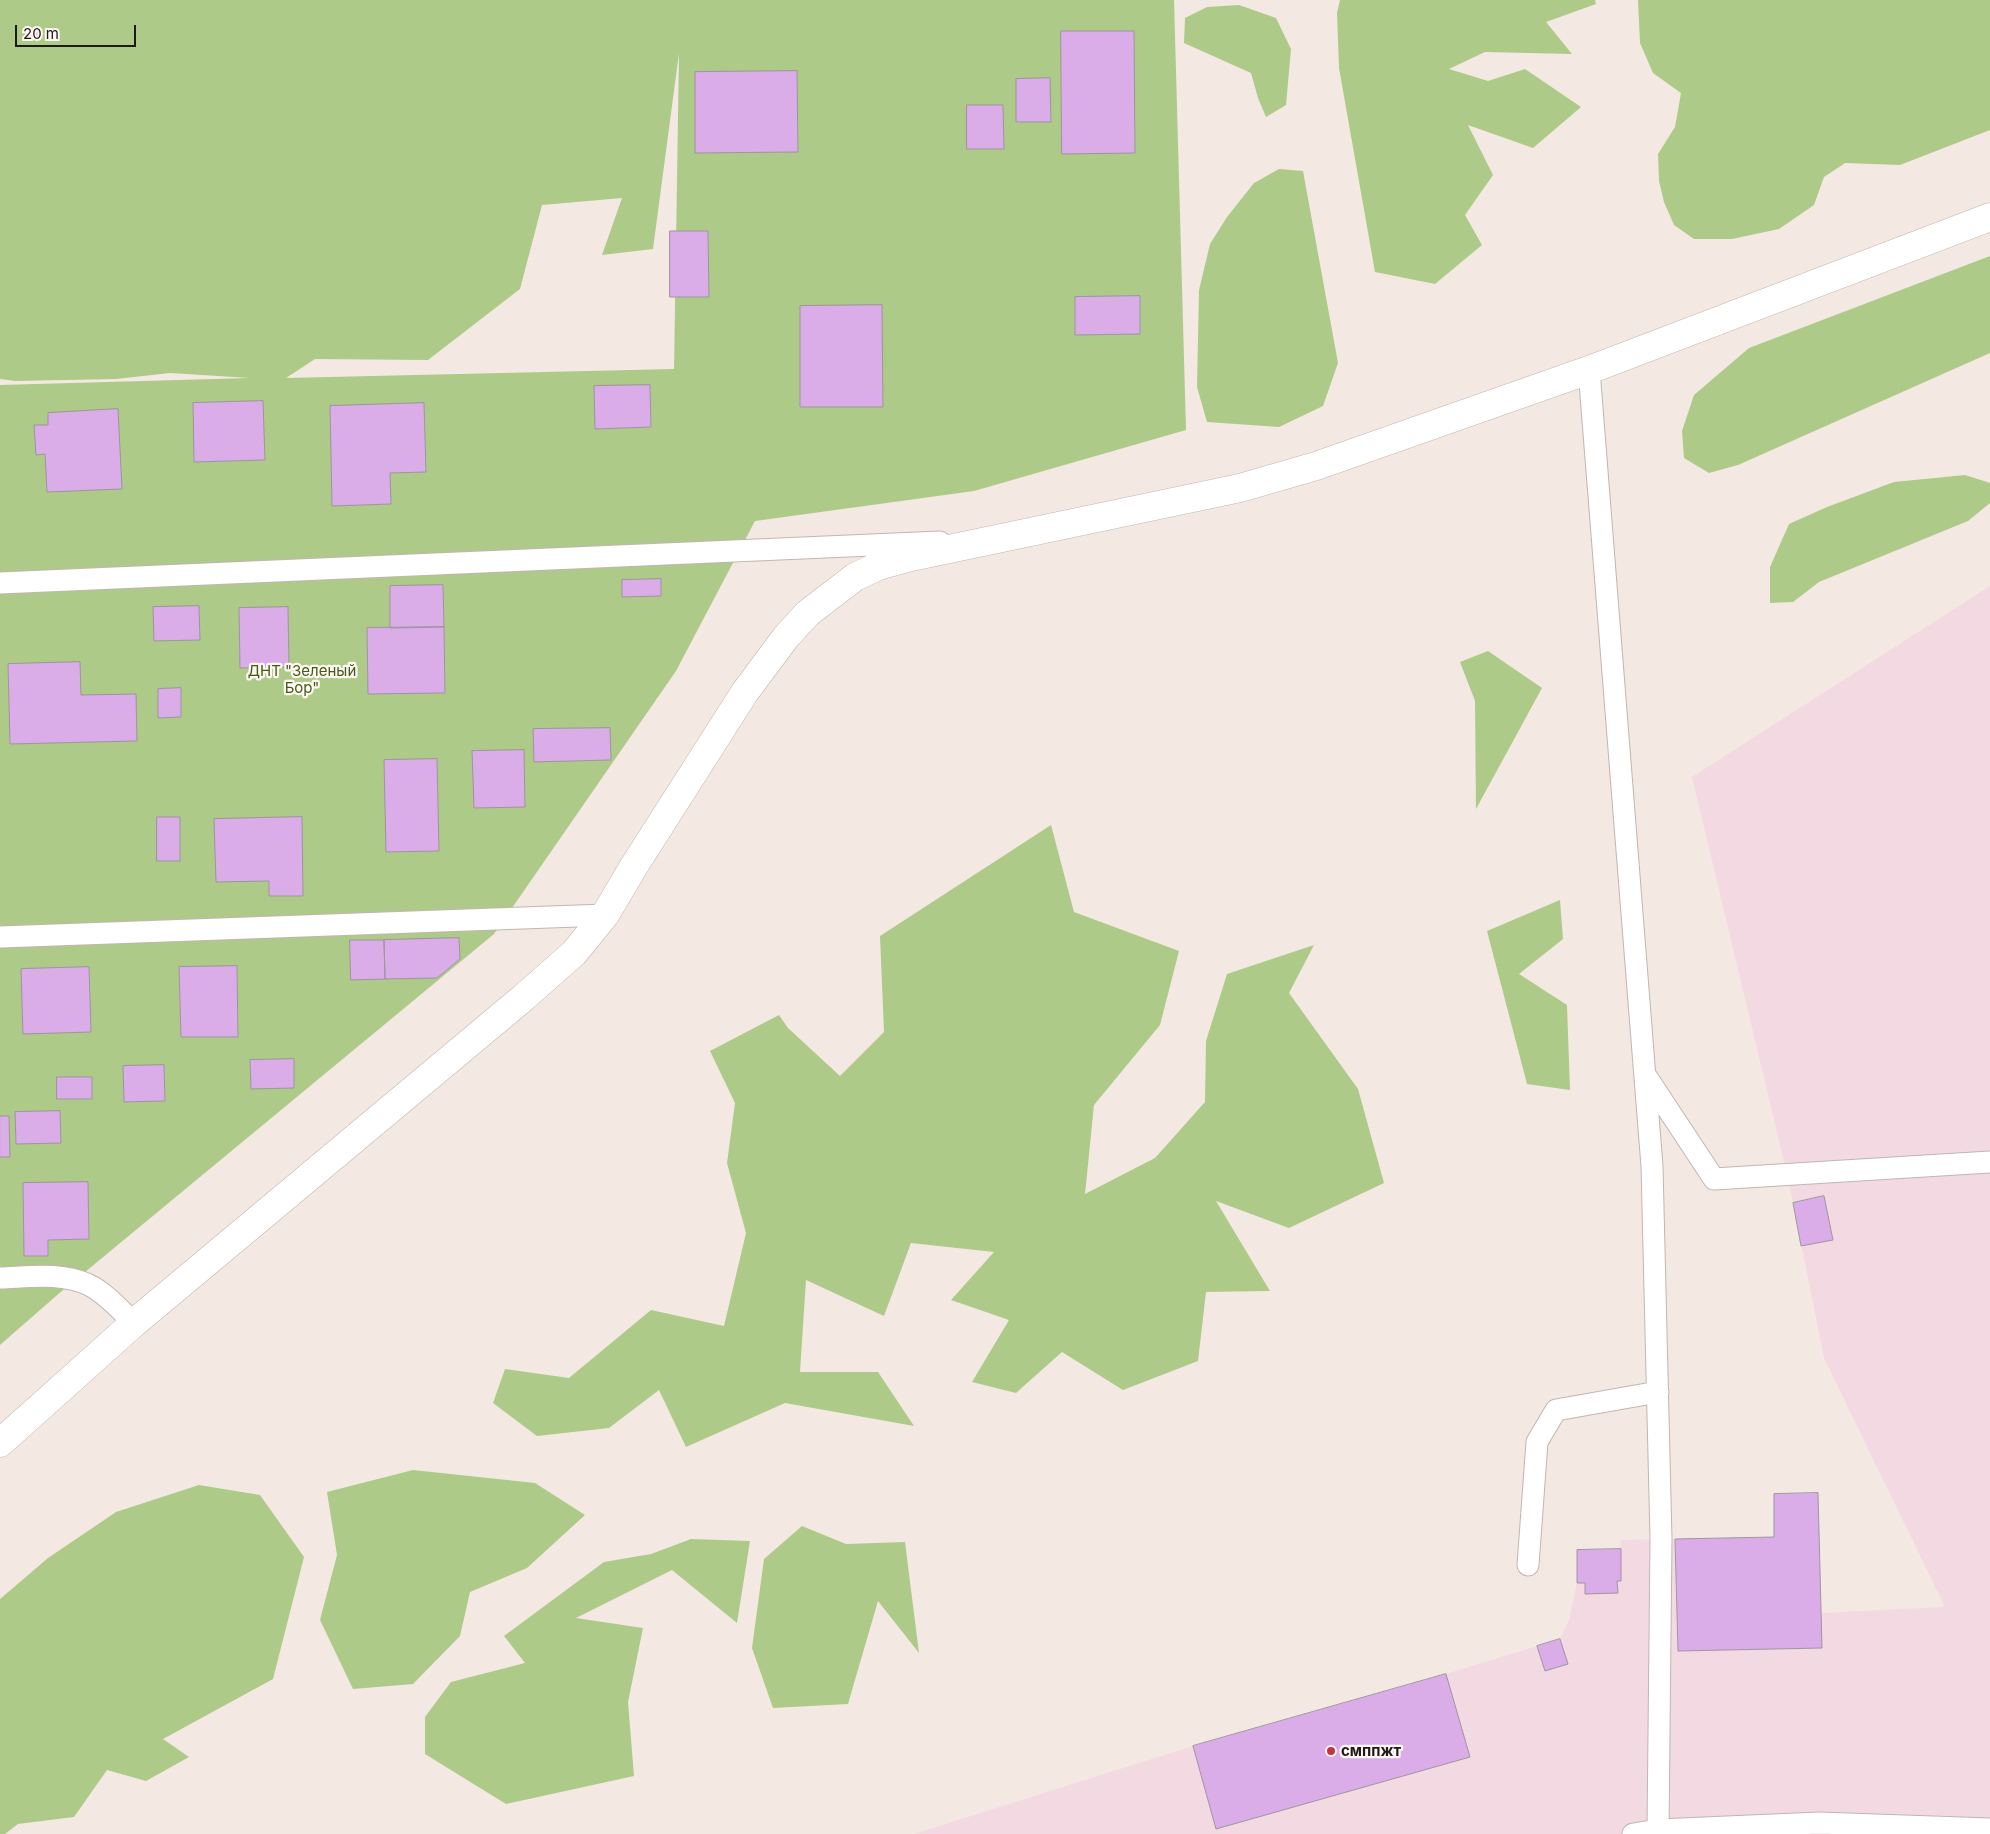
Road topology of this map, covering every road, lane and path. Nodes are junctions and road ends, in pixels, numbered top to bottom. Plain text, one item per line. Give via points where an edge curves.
1 (1990, 217) edge
2 (1589, 370) junction
3 (990, 539) junction
4 (0, 583) edge
5 (605, 915) junction
6 (0, 937) edge
7 (1644, 1074) junction
8 (1990, 1162) edge
9 (0, 1278) edge
10 (134, 1323) junction
11 (1658, 1392) junction
12 (0, 1444) edge
13 (1528, 1565) dead end
14 (1990, 1829) edge
15 (1658, 1830) junction
16 (1633, 1834) edge

1 - 2 street
2 - 3 street via 1316,466 1230,490
2 - 7 lane
3 - 4 lane
3 - 5 street via 878,566 855,577 808,613 766,661 745,692
5 - 6 lane
5 - 10 street via 574,953 523,998
7 - 8 lane via 1714,1178
7 - 11 lane via 1652,1166
9 - 10 lane via 53,1275 90,1285
10 - 12 street
11 - 13 lane via 1556,1410 1537,1442
11 - 15 lane via 1661,1539
14 - 15 lane via 1819,1824
15 - 16 lane

